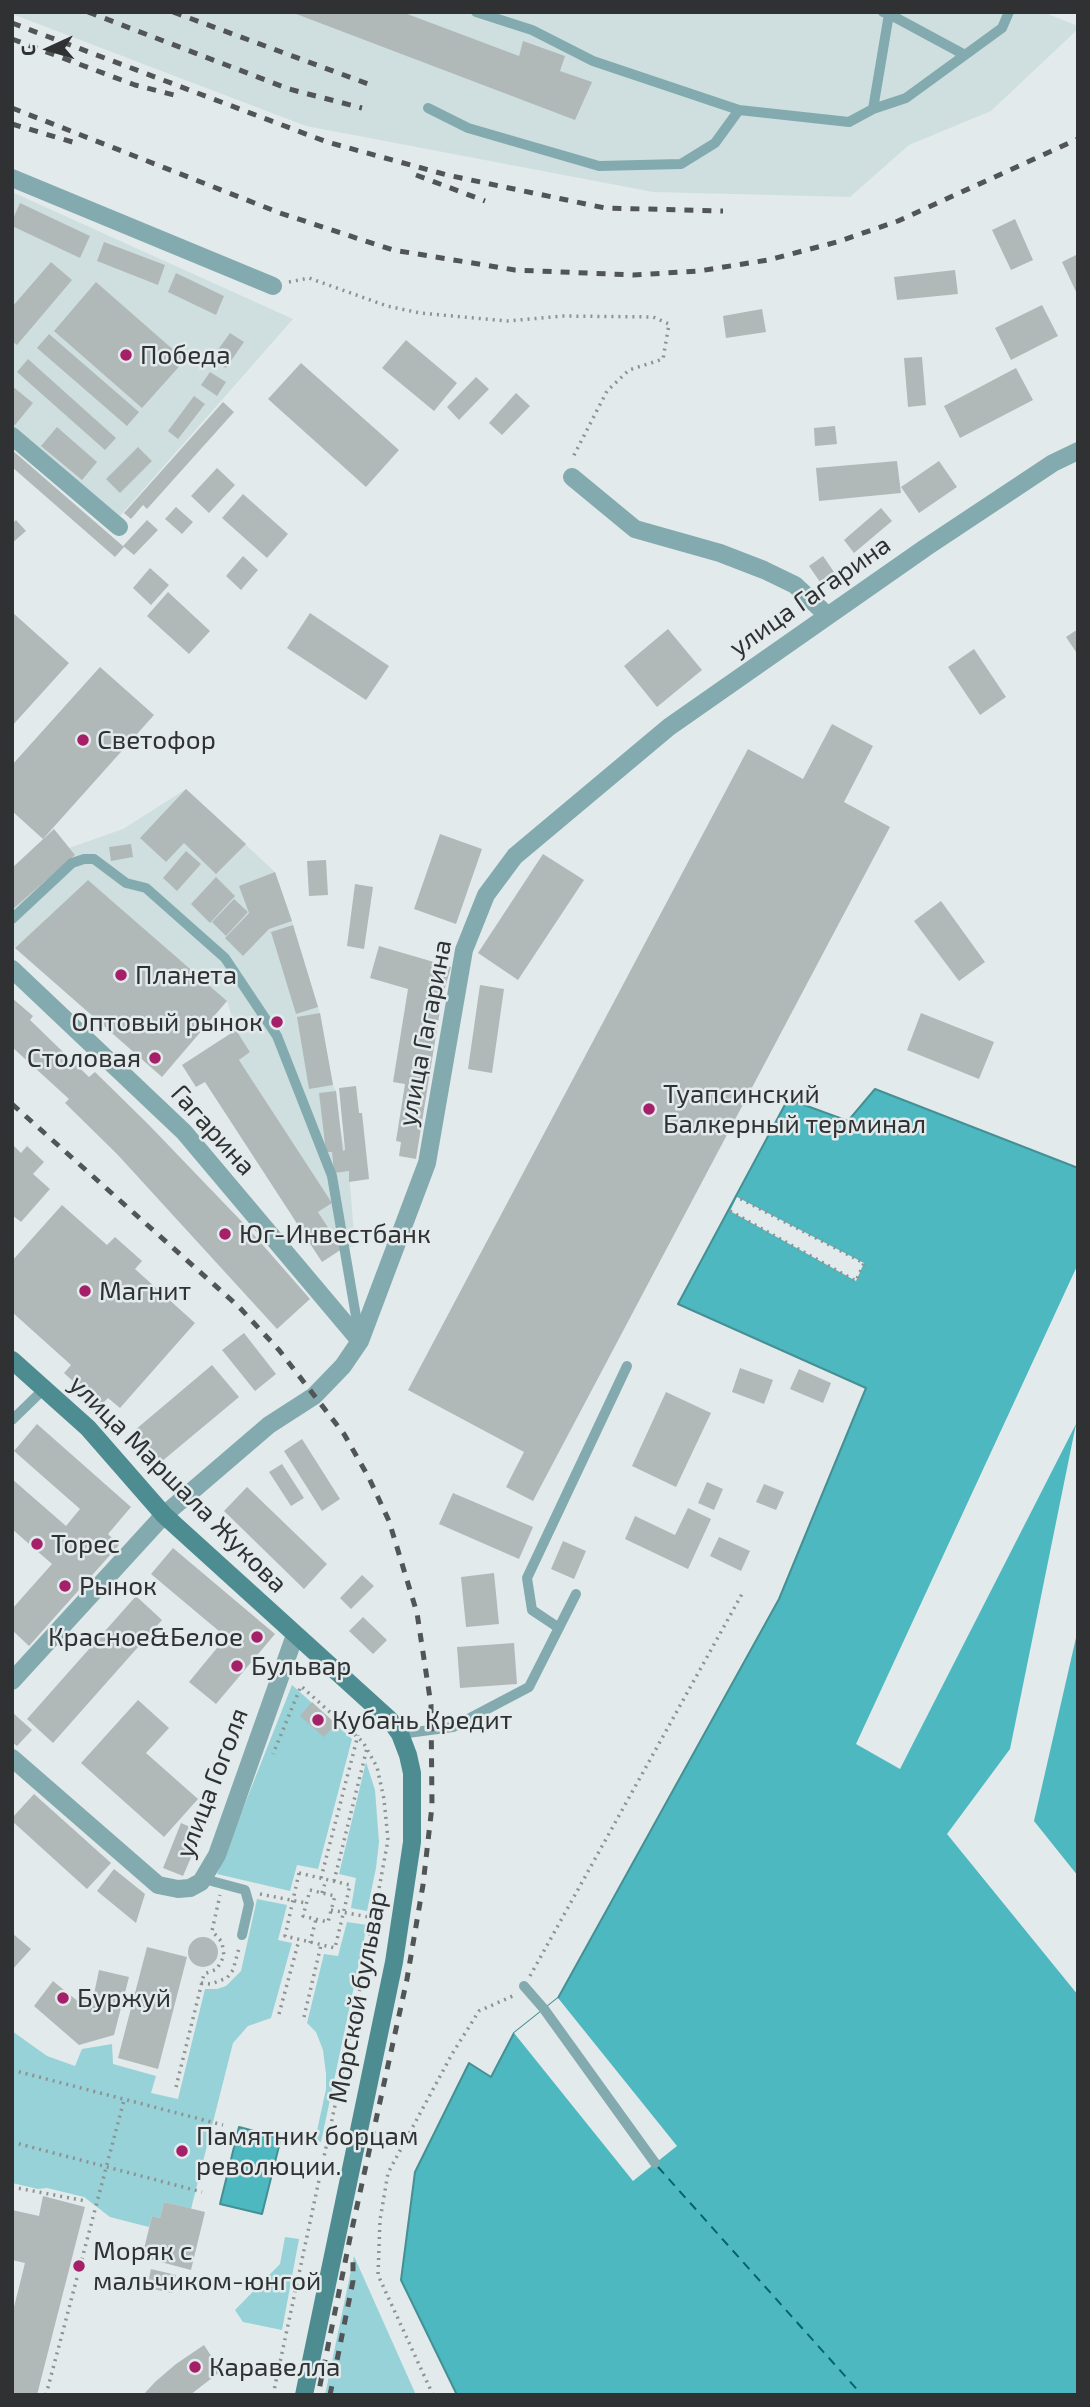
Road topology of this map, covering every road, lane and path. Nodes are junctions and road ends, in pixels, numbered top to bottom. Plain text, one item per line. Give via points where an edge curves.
1 (476, 12) edge
2 (1009, 12) edge
3 (886, 13) edge
4 (965, 55) junction
5 (428, 108) dead end
6 (873, 109) junction
7 (739, 110) junction
8 (12, 178) edge
9 (273, 286) joint
10 (12, 436) edge
11 (1078, 452) edge
12 (572, 477) joint
13 (119, 527) dead end
14 (828, 616) junction
15 (12, 919) edge
16 (12, 969) edge
17 (737, 1197) dead end
18 (730, 1210) dead end
19 (360, 1341) junction
20 (12, 1360) edge
21 (627, 1366) dead end
22 (44, 1388) junction
23 (12, 1420) edge
24 (164, 1515) junction
25 (576, 1594) dead end
26 (559, 1628) junction
27 (295, 1635) junction
28 (12, 1681) edge
29 (301, 1686) dead end
30 (370, 1702) joint
31 (400, 1734) junction
32 (358, 1735) junction
33 (367, 1748) junction
34 (12, 1758) edge
35 (204, 1878) junction
36 (323, 1879) junction
37 (334, 1881) junction
38 (222, 1883) junction
39 (245, 1890) junction
40 (322, 1893) junction
41 (293, 1901) junction
42 (306, 1903) junction
43 (331, 1910) junction
44 (344, 1913) junction
45 (374, 1918) junction
46 (316, 1919) junction
47 (242, 1936) joint
48 (299, 1940) junction
49 (310, 1942) junction
50 (321, 1945) junction
51 (201, 1983) junction
52 (524, 1986) dead end
53 (279, 2014) dead end
54 (304, 2017) dead end
55 (12, 2070) edge
56 (176, 2087) dead end
57 (124, 2100) junction
58 (223, 2125) dead end
59 (12, 2142) edge
60 (655, 2163) dead end
61 (104, 2167) junction
62 (12, 2186) edge
63 (201, 2192) dead end
64 (86, 2201) dead end
65 (46, 2395) edge
66 (273, 2395) edge
67 (304, 2395) edge

1 - 7 lane via 531,30 593,61
2 - 4 lane via 1002,28
3 - 4 lane
3 - 6 lane
4 - 6 lane via 906,98
5 - 7 lane via 468,128 599,166 681,164 715,143
6 - 7 lane via 849,122
8 - 9 street
9 - 12 path via 309,278 420,313 507,321 653,317 668,324 663,359 629,370 607,391 570,461
10 - 13 street
11 - 14 street, улица Гагарина via 1052,463
12 - 14 street via 635,529 764,570 795,585
14 - 19 street, улица Гагарина via 669,727 515,856 486,895 464,950 427,1163
15 - 19 lane via 72,863 94,859 126,883 145,888 225,958 277,1036 332,1177
16 - 19 street, Гагарина via 184,1132
17 - 18 path via 864,1263 856,1281
19 - 24 street, улица Гагарина via 314,1396 269,1425
20 - 22 street, улица Маршала Жукова
21 - 26 lane via 527,1578 532,1610
22 - 23 lane
22 - 24 street, улица Маршала Жукова via 88,1428
24 - 27 street, улица Маршала Жукова
24 - 28 street, улица Гагарина
25 - 26 lane
26 - 31 lane via 530,1688 453,1727
27 - 30 street, улица Маршала Жукова
27 - 35 street, улица Гоголя via 217,1855
29 - 32 path
30 - 31 street, Морской бульвар
31 - 67 street, Морской бульвар via 412,1773 410,1856 394,1962
32 - 33 path
32 - 36 path
33 - 37 path
33 - 45 path via 380,1777 388,1840
34 - 35 street, улица Гоголя via 158,1885 190,1888
35 - 38 lane
36 - 37 path
36 - 40 path
36 - 41 path via 299,1873
37 - 44 path via 350,1885
38 - 39 lane
38 - 51 path via 212,1931 222,1942 224,1956 217,1969 204,1974
39 - 41 path
39 - 47 lane via 249,1903
40 - 42 path via 310,1890
40 - 43 path via 335,1896
41 - 42 path
41 - 48 path via 285,1936
42 - 46 path via 303,1916
43 - 44 path
43 - 46 path via 328,1922
44 - 45 path
44 - 50 path via 335,1948
45 - 66 path
46 - 49 path
47 - 51 path via 228,1978
48 - 49 path
48 - 53 path
49 - 50 path
50 - 54 path
51 - 56 path
52 - 60 lane
55 - 57 path
57 - 58 path
57 - 61 path
59 - 61 path
61 - 63 path
61 - 65 path
62 - 64 path

